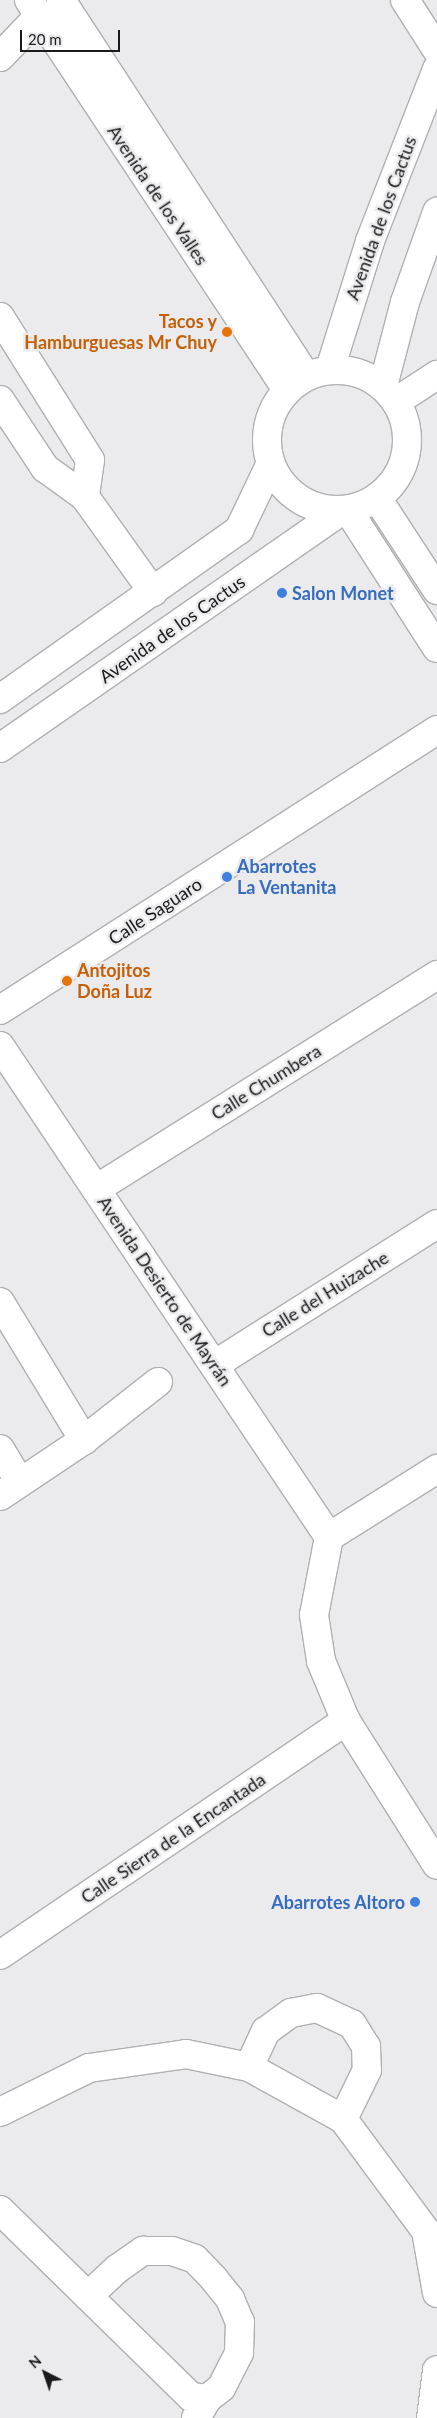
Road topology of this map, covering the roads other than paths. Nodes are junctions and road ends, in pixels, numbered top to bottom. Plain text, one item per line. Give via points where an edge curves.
1 (61, 0) edge
2 (405, 0) edge
3 (34, 8) edge
4 (437, 50) edge
5 (0, 57) edge
6 (437, 69) edge
7 (437, 212) edge
8 (0, 317) edge
9 (437, 375) edge
10 (307, 378) junction
11 (390, 394) junction
12 (0, 400) edge
13 (270, 465) junction
14 (85, 497) junction
15 (377, 498) junction
16 (346, 510) junction
17 (437, 590) edge
18 (153, 592) junction
19 (437, 648) edge
20 (0, 698) edge
21 (437, 730) edge
22 (0, 748) edge
23 (437, 975) edge
24 (0, 1010) edge
25 (0, 1046) edge
26 (96, 1189) junction
27 (437, 1224) edge
28 (0, 1302) edge
29 (214, 1365) junction
30 (158, 1382) dead end
31 (84, 1440) junction
32 (0, 1449) edge
33 (437, 1469) edge
34 (10, 1489) edge
35 (329, 1537) junction
36 (346, 1722) junction
37 (437, 1865) edge
38 (0, 1955) edge
39 (249, 2067) junction
40 (0, 2112) edge
41 (343, 2119) junction
42 (0, 2210) edge
43 (437, 2293) edge
44 (88, 2296) junction
45 (437, 2370) edge
46 (201, 2408) edge
47 (431, 2418) edge

1 - 10 street, Avenida de los Valles
2 - 4 street
3 - 5 street
3 - 10 street, Avenida de los Valles
6 - 10 street, Avenida de los Cactus via 370,241
7 - 11 street via 405,302
8 - 14 street via 90,460
9 - 11 street
10 - 11 street via 349,370
10 - 13 street via 272,412 265,438
11 - 15 street via 406,427 406,454 396,479
12 - 14 street via 45,468
13 - 16 street via 282,485 299,500 320,509
13 - 18 street via 239,530
14 - 18 street
15 - 16 street
15 - 17 street
16 - 19 street
16 - 22 street, Avenida de los Cactus
18 - 20 street
21 - 24 street, Calle Saguaro
23 - 26 street, Calle Chumbera
25 - 26 street, Avenida Desierto de Mayrán
26 - 29 street, Avenida Desierto de Mayrán
27 - 29 street, Calle del Huizache
28 - 31 street
29 - 35 street, Avenida Desierto de Mayrán
30 - 31 street
31 - 34 street
32 - 34 street
33 - 35 street
35 - 36 street via 314,1614 321,1661
36 - 37 street
36 - 38 street, Calle Sierra de la Encantada
39 - 40 street via 186,2054 89,2068
39 - 41 street
39 - 41 street via 266,2031 291,2013 317,2008 352,2024 366,2046 367,2070
41 - 43 street via 426,2231
42 - 44 street
44 - 46 street
44 - 46 street via 117,2269 144,2251 172,2251 195,2259 230,2299 240,2322 239,2353 220,2388
45 - 47 street

